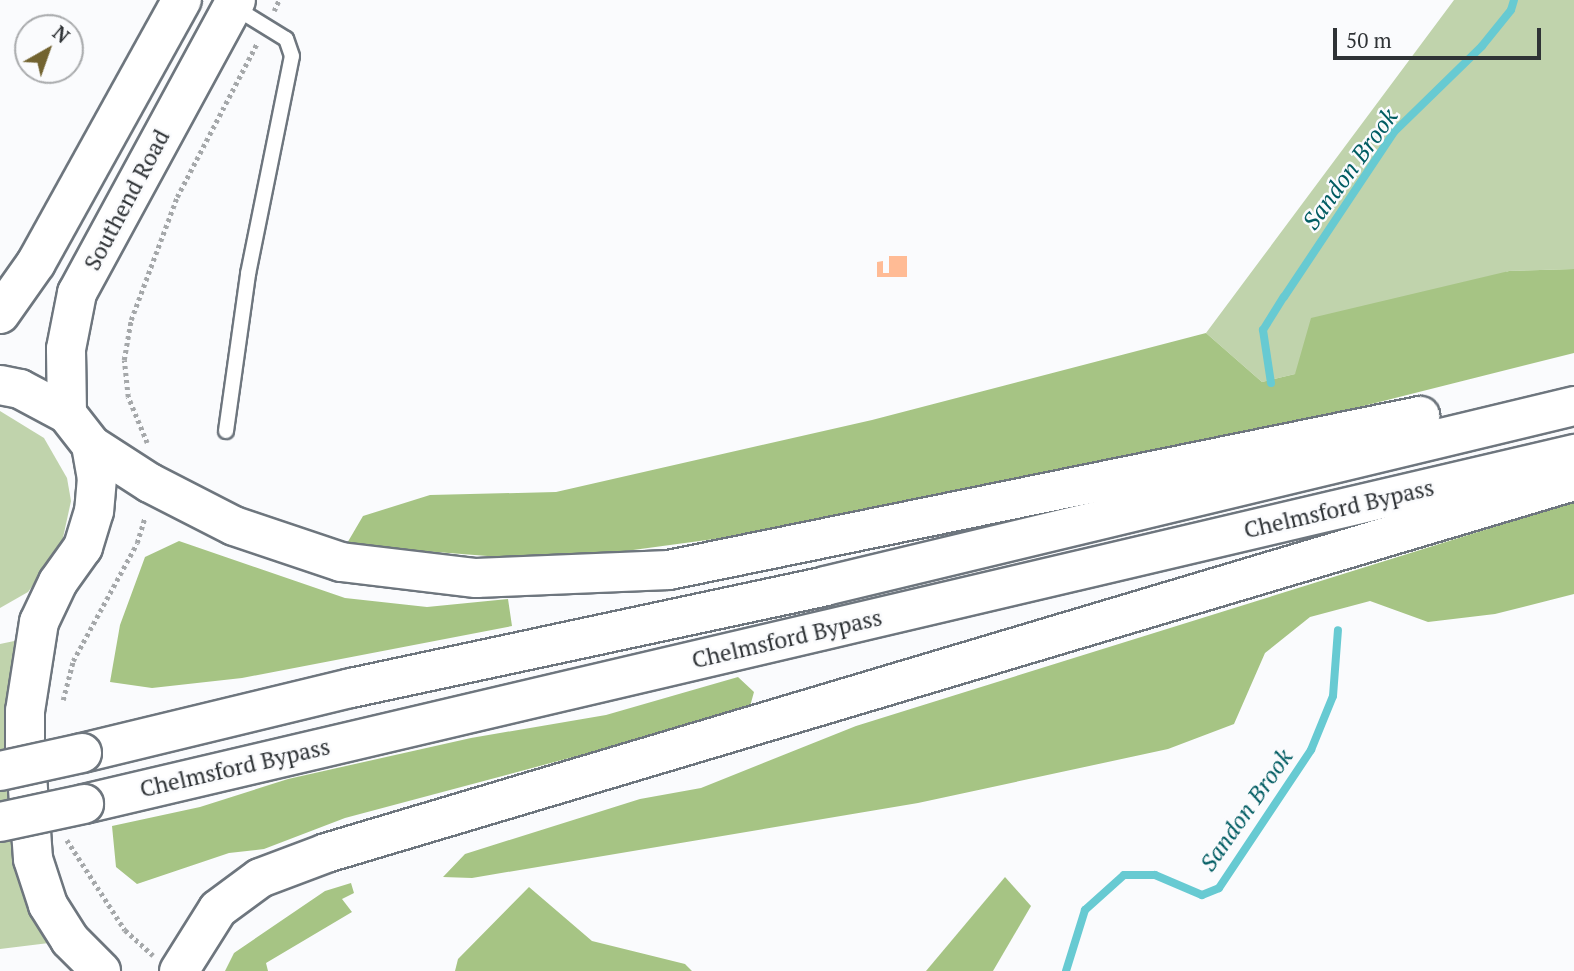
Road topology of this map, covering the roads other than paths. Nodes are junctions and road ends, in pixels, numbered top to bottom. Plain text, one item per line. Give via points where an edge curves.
1 (182, 0) edge
2 (234, 3) edge
3 (0, 314) edge
4 (1574, 384) edge
5 (0, 385) edge
6 (1574, 406) edge
7 (67, 414) junction
8 (226, 431) dead end
9 (91, 445) junction
10 (1574, 454) edge
11 (1574, 481) edge
12 (0, 771) edge
13 (0, 822) edge
14 (101, 971) edge
15 (179, 971) edge

1 - 3 main road, Southend Road via 36,263
2 - 7 main road, Southend Road via 77,293 66,349
2 - 8 lane via 286,39 292,56 248,274
4 - 9 main road via 923,521 669,570 628,572 476,578 341,562 234,526 150,484
5 - 7 main road via 20,389
6 - 12 main road, Chelmsford Bypass, bridge via 825,586 351,688
7 - 9 main road
9 - 14 main road via 97,478 94,511 83,547 38,622 24,747 33,859 48,905 70,940
10 - 13 main road, Chelmsford Bypass, bridge
11 - 15 main road via 326,853 260,878 218,909

